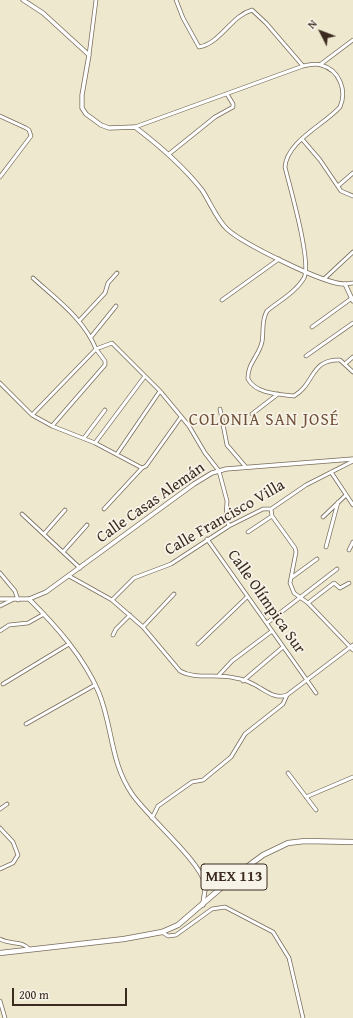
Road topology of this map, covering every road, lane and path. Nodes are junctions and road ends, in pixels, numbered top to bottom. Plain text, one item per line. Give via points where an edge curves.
1 (23, 0) edge
2 (96, 0) edge
3 (176, 0) edge
4 (353, 40) edge
5 (89, 55) junction
6 (321, 64) junction
7 (303, 66) junction
8 (227, 94) junction
9 (0, 116) edge
10 (135, 128) junction
11 (302, 139) junction
12 (169, 154) junction
13 (353, 173) edge
14 (0, 177) edge
15 (338, 186) junction
16 (353, 196) edge
17 (353, 252) edge
18 (279, 259) junction
19 (307, 272) junction
20 (117, 273) dead end
21 (33, 278) dead end
22 (324, 279) junction
23 (353, 283) edge
24 (345, 284) junction
25 (352, 299) edge
26 (222, 300) dead end
27 (116, 306) dead end
28 (79, 321) junction
29 (353, 323) edge
30 (312, 327) dead end
31 (91, 337) junction
32 (96, 349) junction
33 (306, 356) dead end
34 (353, 357) edge
35 (346, 363) junction
36 (353, 372) edge
37 (145, 376) junction
38 (0, 383) edge
39 (160, 391) junction
40 (278, 394) junction
41 (220, 409) dead end
42 (105, 410) dead end
43 (252, 414) dead end
44 (32, 415) junction
45 (181, 417) junction
46 (52, 426) junction
47 (84, 438) junction
48 (95, 443) junction
49 (117, 454) junction
50 (353, 460) edge
51 (245, 466) junction
52 (142, 468) junction
53 (219, 470) junction
54 (331, 472) junction
55 (346, 495) junction
56 (338, 502) junction
57 (353, 504) edge
58 (104, 509) dead end
59 (271, 509) junction
60 (65, 510) dead end
61 (22, 514) dead end
62 (272, 516) junction
63 (323, 517) dead end
64 (88, 525) dead end
65 (229, 526) junction
66 (248, 532) dead end
67 (44, 534) junction
68 (207, 539) junction
69 (353, 542) edge
70 (326, 547) dead end
71 (349, 550) dead end
72 (63, 552) junction
73 (317, 559) dead end
74 (80, 568) junction
75 (337, 569) dead end
76 (0, 573) edge
77 (68, 576) junction
78 (291, 578) junction
79 (349, 583) dead end
80 (174, 594) dead end
81 (247, 597) junction
82 (299, 597) junction
83 (0, 599) edge
84 (29, 599) junction
85 (12, 600) junction
86 (18, 600) junction
87 (112, 600) junction
88 (308, 603) junction
89 (0, 606) edge
90 (44, 614) junction
91 (130, 615) junction
92 (267, 623) junction
93 (143, 627) junction
94 (0, 631) edge
95 (272, 631) junction
96 (113, 635) dead end
97 (69, 644) junction
98 (198, 644) dead end
99 (283, 647) junction
100 (352, 647) edge
101 (219, 676) junction
102 (306, 679) junction
103 (243, 681) junction
104 (3, 684) dead end
105 (95, 685) junction
106 (316, 692) dead end
107 (287, 695) junction
108 (26, 724) dead end
109 (288, 773) dead end
110 (353, 777) edge
111 (306, 797) junction
112 (7, 804) dead end
113 (0, 809) edge
114 (316, 810) dead end
115 (152, 818) junction
116 (0, 828) edge
117 (353, 842) edge
118 (0, 869) edge
119 (203, 905) junction
120 (162, 932) junction
121 (0, 939) edge
122 (30, 950) junction
123 (0, 953) edge
124 (0, 1001) edge
125 (5, 1018) edge
126 (303, 1018) edge

1 - 5 street via 43,13
2 - 5 street
3 - 7 street via 199,47 217,38 230,24 252,10
4 - 6 street
5 - 10 street via 82,108 101,125 109,128
6 - 7 street
6 - 11 street via 338,77 343,90 343,101 336,111
7 - 8 street
8 - 10 street
8 - 12 street via 234,106 215,117
9 - 14 street via 29,130 31,136
10 - 12 street
11 - 15 street
11 - 19 street via 288,155 285,167 303,243
12 - 18 street via 200,188 225,227
13 - 15 street
15 - 16 street via 344,194
17 - 22 street
18 - 19 street
18 - 26 street
19 - 22 street
19 - 40 street via 299,286 267,311 263,319 260,347 247,370 250,383 256,388
20 - 28 street via 108,283 105,293
21 - 28 street
22 - 24 street
23 - 24 street
24 - 25 street
25 - 30 street
27 - 31 street
28 - 31 street
29 - 33 street
31 - 32 street
32 - 37 street via 112,343
32 - 44 street
32 - 46 street via 105,365
34 - 35 street
35 - 36 street
35 - 40 street via 336,360 323,363 298,394
37 - 39 street
37 - 48 street
38 - 44 street
39 - 45 street
39 - 49 street
40 - 43 street
41 - 51 street via 227,446
42 - 47 street
44 - 46 street
45 - 52 street
45 - 53 street via 204,453
46 - 47 street
47 - 48 street
48 - 49 street
49 - 52 street
50 - 51 street, Calle Casas Alemán
50 - 54 street, Calle Francisco Villa
51 - 53 street, Calle Casas Alemán
52 - 58 street
53 - 65 street via 227,501 226,516
53 - 74 street, Calle Casas Alemán via 194,484
54 - 55 street
54 - 59 street, Calle Francisco Villa via 306,485
55 - 56 street
55 - 57 street
56 - 63 street
56 - 70 street
59 - 62 street
59 - 65 street, Calle Francisco Villa via 263,509
60 - 67 street
61 - 67 street
62 - 66 street
62 - 78 street via 295,548
64 - 72 street
65 - 68 street, Calle Francisco Villa
67 - 72 street
68 - 81 street, Calle Olímpica Sur
68 - 87 street, Calle Francisco Villa via 171,564 134,578
69 - 71 street
72 - 74 street
73 - 78 street
74 - 77 street, Calle Casas Alemán
75 - 82 street
76 - 86 street via 15,591
77 - 84 street, Calle Casas Alemán via 40,596
77 - 87 street
78 - 82 street via 291,587
79 - 88 street via 340,588 334,584
80 - 93 street
81 - 92 street, Calle Olímpica Sur
81 - 98 street
82 - 88 street
82 - 92 street
83 - 85 street, Calle Casas Alemán
84 - 86 street, Calle Casas Alemán
84 - 90 street
85 - 86 street, Calle Casas Alemán
85 - 89 street
87 - 91 street
88 - 100 street
90 - 94 street via 28,623 9,625
90 - 97 street
91 - 93 street
91 - 96 street
92 - 95 street, Calle Olímpica Sur
93 - 101 street via 180,671 194,676
95 - 99 street, Calle Olímpica Sur
95 - 101 street via 232,661
97 - 104 street
97 - 105 street
99 - 102 street, Calle Olímpica Sur
99 - 103 street
100 - 102 street
101 - 103 street
102 - 106 street, Calle Olímpica Sur
102 - 107 street
103 - 107 street via 252,683 268,693
105 - 108 street
105 - 115 street via 100,695 119,772 132,794
107 - 115 street via 283,704 245,734 230,758 202,780 192,782 158,806
109 - 111 street
110 - 111 street
111 - 114 street
112 - 113 street
115 - 119 street via 188,857 202,877 205,885
116 - 118 street via 6,833 18,855 13,863
117 - 119 main road, MEX 113 via 325,840 288,843 263,855 236,874
119 - 120 main road, MEX 113 via 178,925
120 - 122 main road, MEX 113
120 - 126 street via 168,936 176,935 212,909 225,907 273,932 289,958
121 - 122 street via 22,944
122 - 123 main road, MEX 113
124 - 125 street

